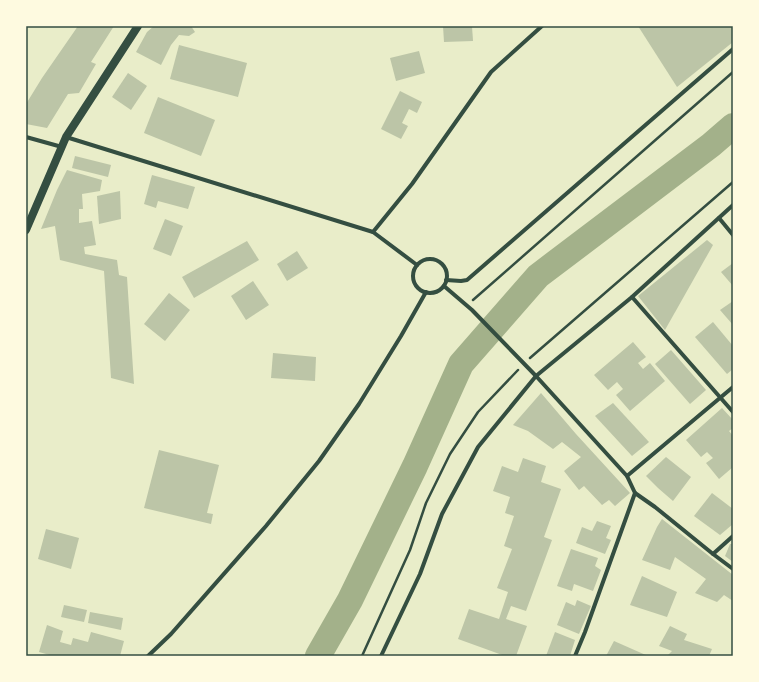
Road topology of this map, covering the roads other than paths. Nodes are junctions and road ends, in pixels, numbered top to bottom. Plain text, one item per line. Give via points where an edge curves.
1 (138, 26) edge
2 (542, 26) edge
3 (733, 49) edge
4 (26, 137) edge
5 (66, 137) junction
6 (62, 147) junction
7 (733, 205) edge
8 (719, 218) junction
9 (26, 230) edge
10 (373, 232) junction
11 (733, 235) edge
12 (417, 265) junction
13 (446, 280) junction
14 (444, 286) junction
15 (426, 292) junction
16 (632, 296) junction
17 (536, 376) junction
18 (733, 387) edge
19 (721, 398) junction
20 (733, 412) edge
21 (627, 476) junction
22 (635, 493) junction
23 (733, 536) edge
24 (713, 554) junction
25 (733, 569) edge
26 (148, 656) edge
27 (381, 656) edge
28 (575, 656) edge

1 - 5 main road
2 - 10 street via 491,72 412,184
3 - 13 street via 467,280
4 - 6 street
5 - 6 main road
5 - 10 street
6 - 9 main road
7 - 8 street
8 - 11 street
8 - 16 street
10 - 12 street
12 - 13 street via 432,259 438,261 446,269
12 - 15 street via 414,280 416,285
13 - 14 street
14 - 15 street via 435,292
14 - 17 street via 467,305
15 - 26 street via 359,404 319,461 266,526 171,634
16 - 17 street
16 - 19 street
17 - 21 street
17 - 27 street via 478,447 442,514 420,574
18 - 19 street
19 - 20 street
19 - 21 street
21 - 22 street
22 - 24 street
22 - 28 street
23 - 24 street
24 - 25 street

